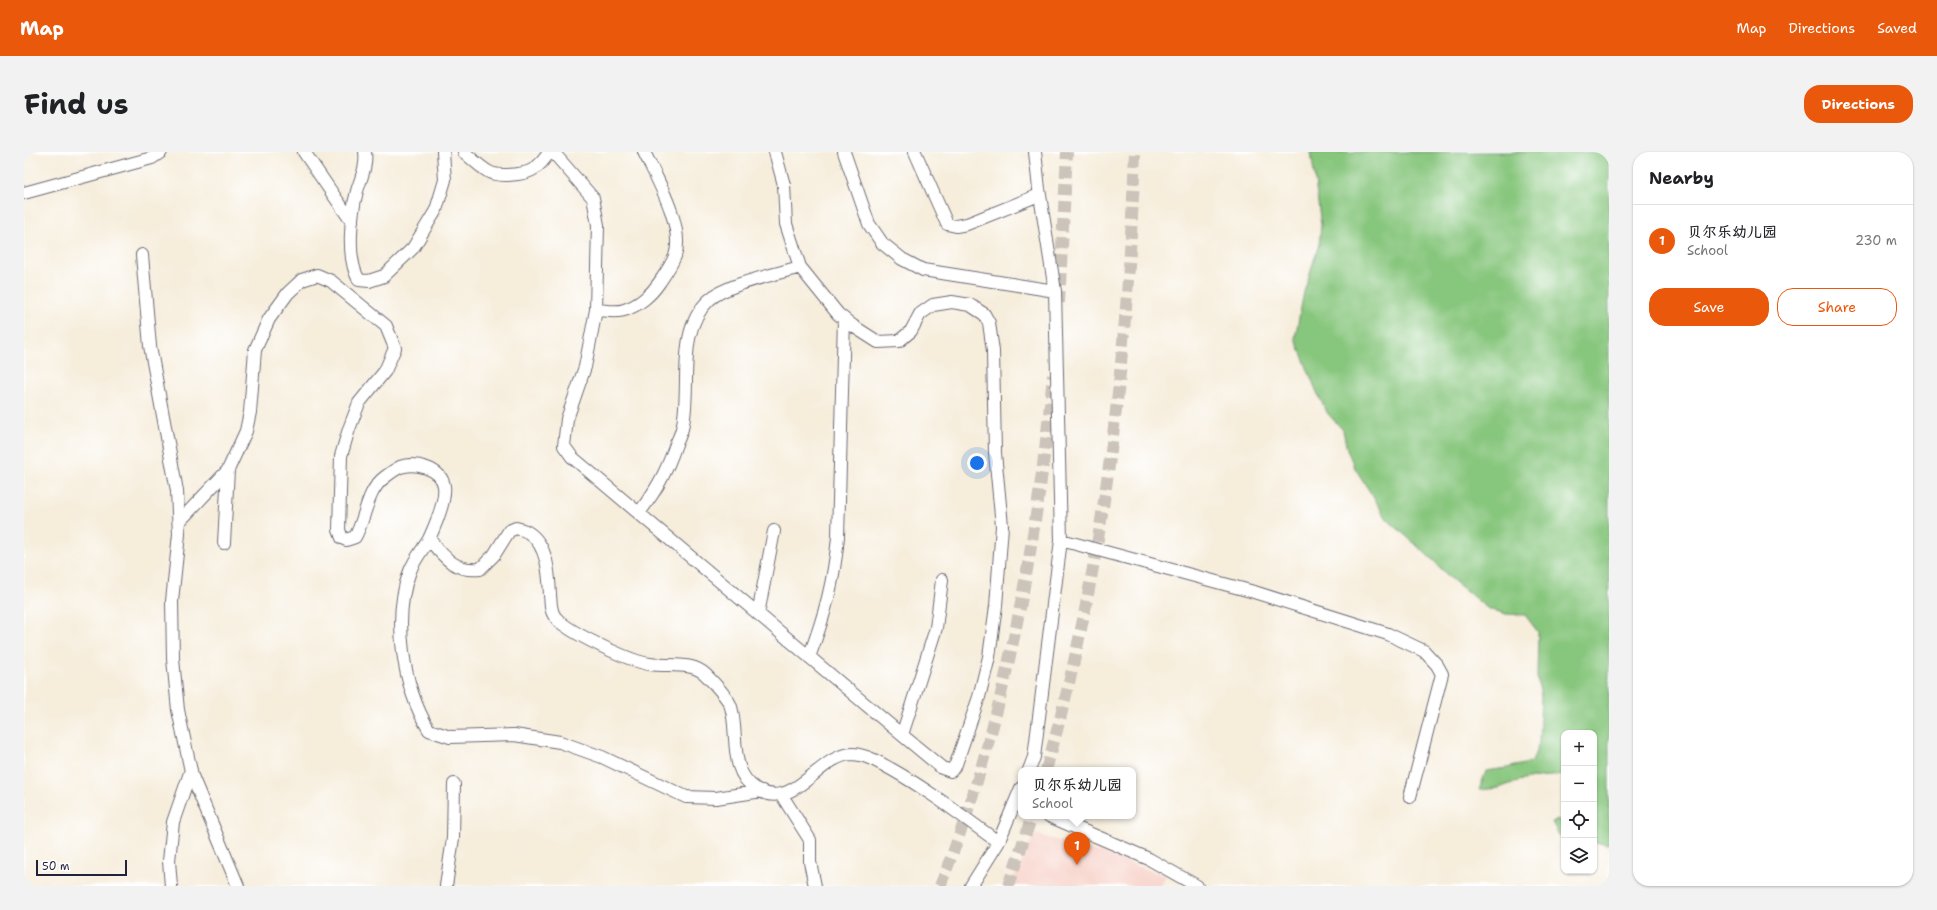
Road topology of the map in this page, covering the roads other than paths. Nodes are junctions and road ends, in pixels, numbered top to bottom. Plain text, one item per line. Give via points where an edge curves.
1 (161, 152) edge
2 (304, 152) edge
3 (365, 152) edge
4 (443, 152) edge
5 (464, 152) edge
6 (644, 152) edge
7 (775, 152) edge
8 (844, 152) edge
9 (915, 152) edge
10 (1035, 152) edge
11 (546, 154) edge
12 (24, 193) edge
13 (1040, 195) junction
14 (352, 222) junction
15 (142, 255) dead end
16 (800, 267) junction
17 (1055, 291) junction
18 (596, 310) junction
19 (844, 319) junction
20 (228, 470) junction
21 (639, 513) junction
22 (179, 522) junction
23 (774, 531) dead end
24 (429, 539) junction
25 (1061, 540) junction
26 (224, 543) dead end
27 (942, 580) dead end
28 (758, 614) junction
29 (809, 657) junction
30 (902, 735) junction
31 (1029, 767) edge
32 (191, 770) junction
33 (454, 784) dead end
34 (762, 791) junction
35 (781, 794) junction
36 (1410, 797) dead end
37 (1018, 803) edge
38 (1056, 819) edge
39 (998, 842) junction
40 (171, 886) edge
41 (238, 886) edge
42 (446, 886) edge
43 (815, 886) edge
44 (971, 886) edge
45 (1197, 886) edge

1 - 12 street via 152,158
2 - 14 street
3 - 14 street via 364,171 357,192
4 - 14 street via 445,180 436,210 413,248 384,276 369,281 358,280 352,260
5 - 11 street via 489,173 499,175 531,170
6 - 18 street via 669,207 677,242 675,255 654,290 641,301 623,311
7 - 16 street via 784,184 786,224
8 - 17 street via 869,224 882,243 902,259 923,270
9 - 13 street via 947,224 967,224
10 - 13 street
11 - 18 street via 593,198 598,225
13 - 17 street
15 - 22 street via 150,346 177,491
16 - 19 street
16 - 21 street via 739,284 710,298 699,311 690,334 683,424 667,471
17 - 25 street
18 - 21 street via 585,367 567,419 564,446 572,457
19 - 29 street via 835,571 824,618
19 - 30 street via 866,336 886,343 899,341 911,331 920,314 932,305 952,302 970,305 984,314 989,324 993,351 995,453 1002,526 989,657 956,764 951,771 942,768
20 - 22 street
20 - 24 street via 246,431 255,350 269,319 288,293 302,280 317,274 331,281 386,326 395,348 385,371 359,403 341,456 339,530 342,538 346,540 355,537 368,500 384,478 401,467 422,466 436,474 444,486 439,516
20 - 26 street
21 - 28 street
22 - 32 street via 172,601 173,659 178,710
23 - 28 street
24 - 34 street via 442,556 468,570 480,569 494,555 509,531 516,528 529,533 541,548 549,571 551,611 556,618 570,628 634,659 649,664 692,667 705,674 730,705 736,756 741,770 748,782
24 - 34 street via 410,570 400,613 401,644 410,681 421,716 429,730 450,737 514,735 560,742 602,757 686,797 716,798
25 - 31 street via 1034,757
25 - 36 street via 1254,592 1388,634 1424,652 1442,674
27 - 30 street via 936,628
28 - 29 street
29 - 30 street
32 - 40 street via 173,822 169,861
32 - 41 street
33 - 42 street via 453,838
34 - 35 street
35 - 39 street via 793,790 832,760 853,754 873,759 924,788
35 - 43 street via 810,840 810,862
37 - 39 street
38 - 45 street via 1149,859
39 - 44 street

